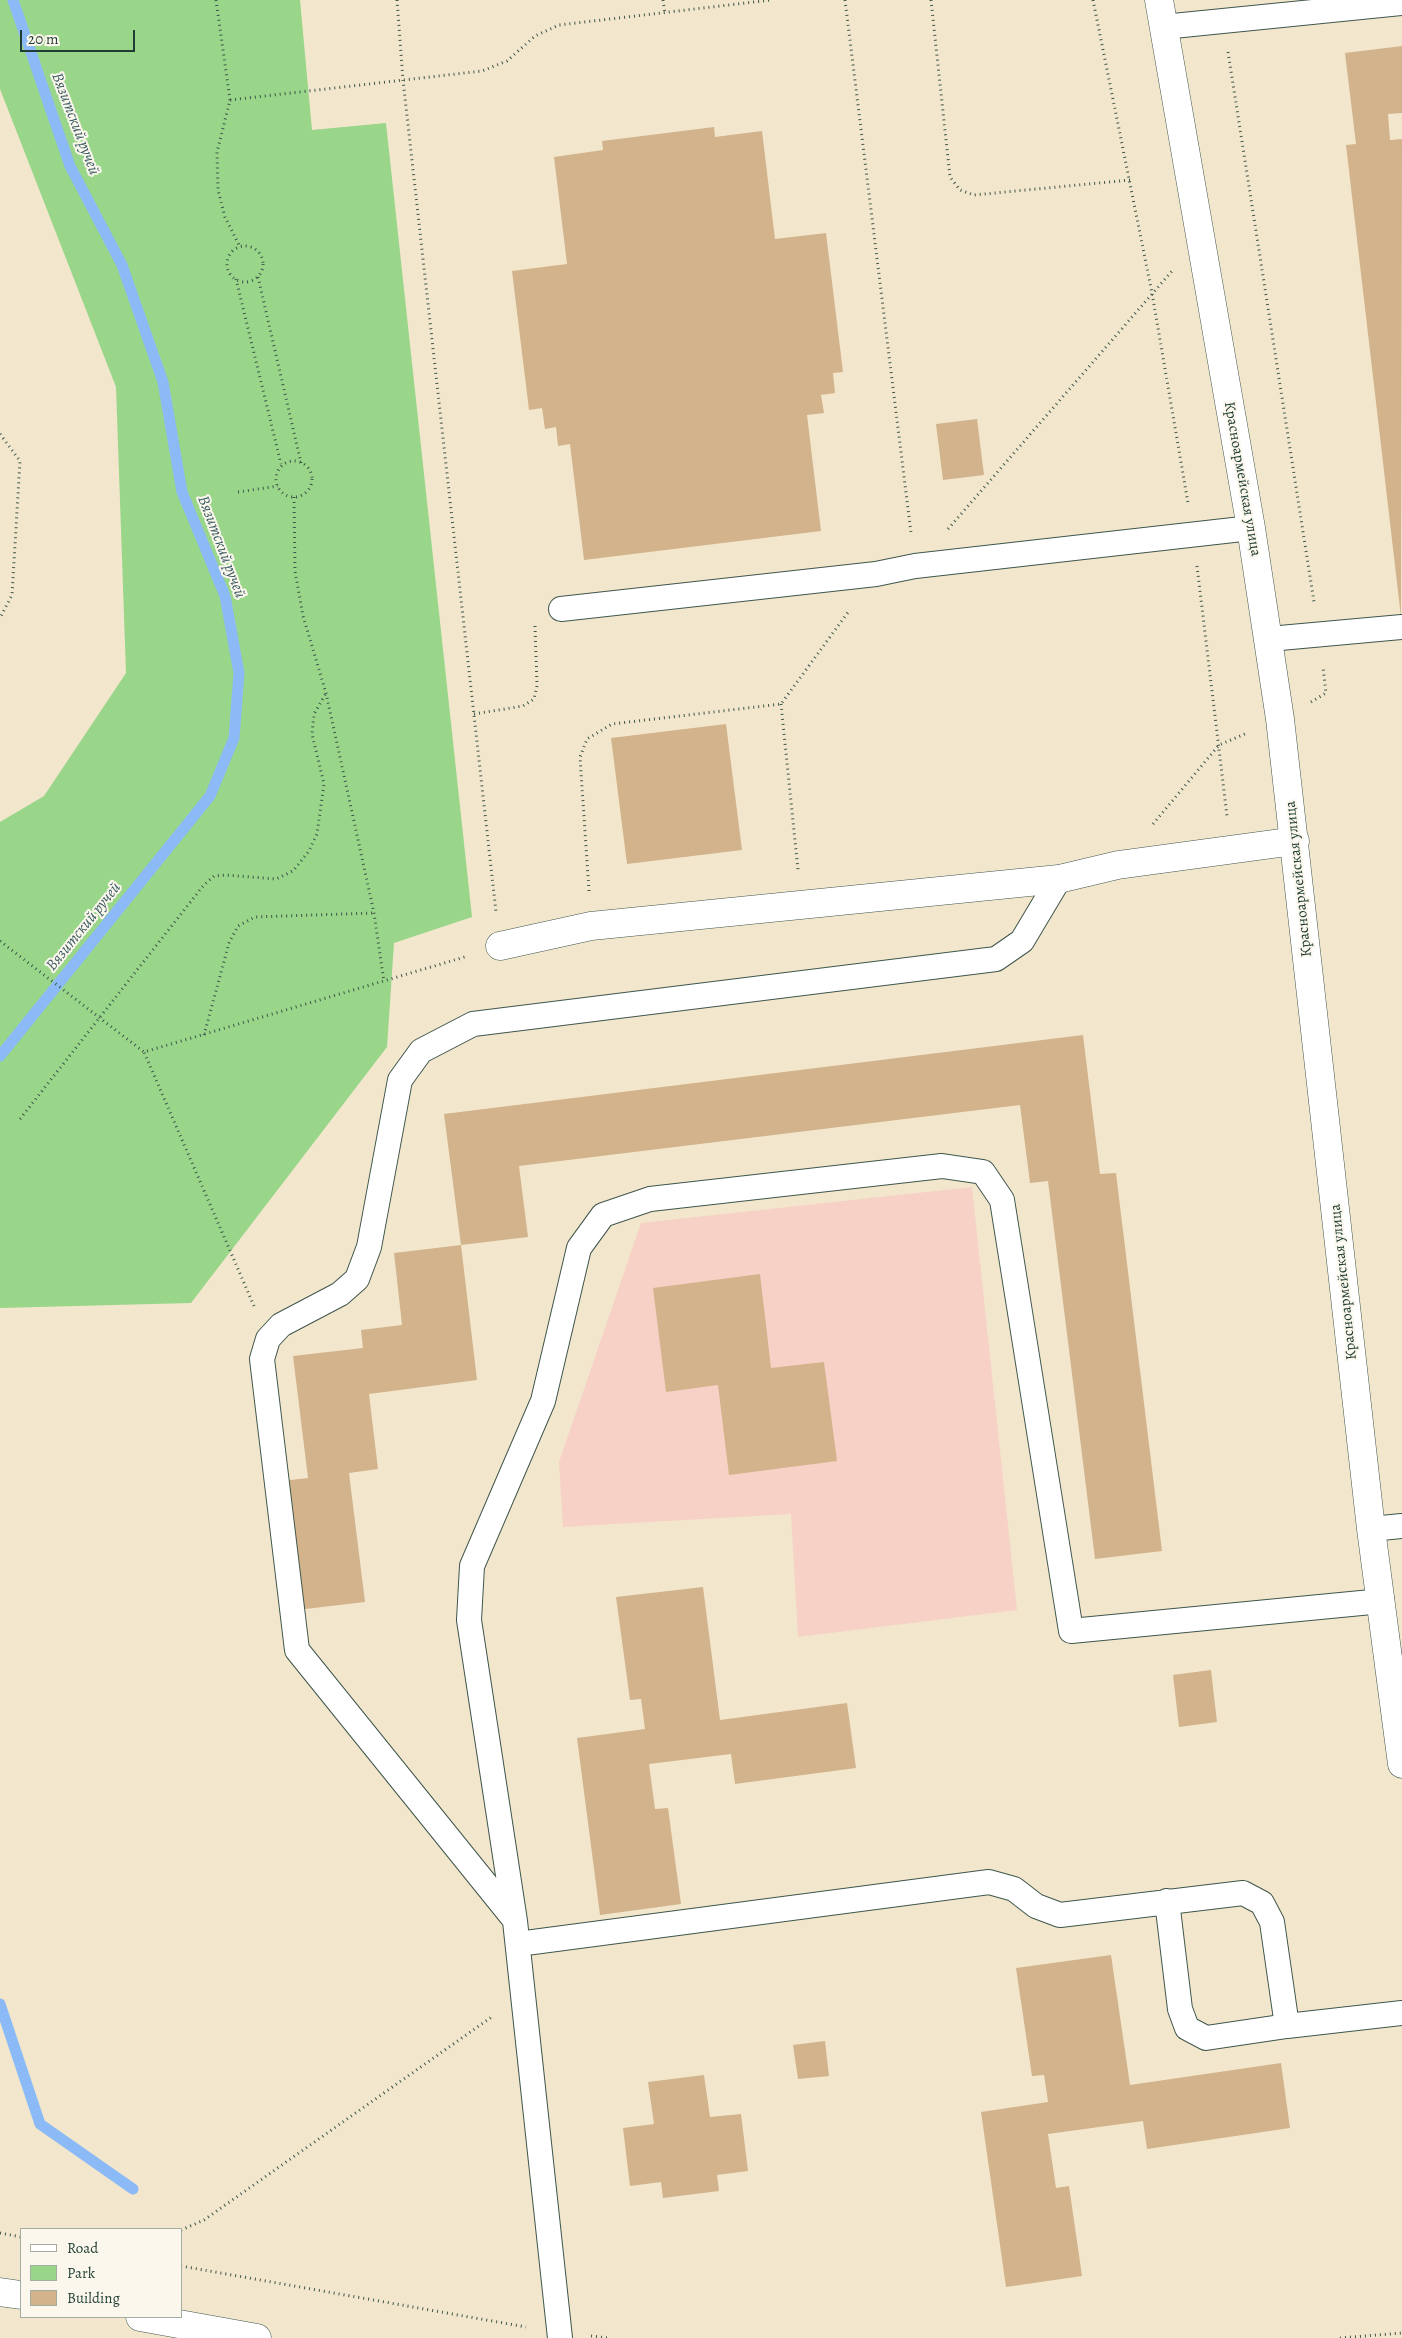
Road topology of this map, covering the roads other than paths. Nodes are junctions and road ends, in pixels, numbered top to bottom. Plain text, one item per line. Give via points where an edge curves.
1 (1159, 0) edge
2 (1402, 3) edge
3 (1163, 28) junction
4 (1251, 528) junction
5 (561, 609) road end
6 (1402, 627) edge
7 (1269, 639) junction
8 (1295, 841) junction
9 (1060, 879) junction
10 (500, 946) road end
11 (1402, 1526) edge
12 (1371, 1529) junction
13 (1382, 1601) junction
14 (1402, 1764) edge
15 (1167, 1901) junction
16 (515, 1920) junction
17 (518, 1944) junction
18 (1402, 2013) edge
19 (1286, 2026) junction
20 (0, 2292) edge
21 (20, 2295) edge
22 (146, 2318) edge
23 (560, 2336) edge
24 (257, 2338) edge

1 - 3 street, Красноармейская улица
2 - 3 lane
3 - 4 street, Красноармейская улица
4 - 5 lane
4 - 7 street, Красноармейская улица
6 - 7 lane
7 - 8 street, Красноармейская улица
8 - 9 street via 1118,865
8 - 12 street, Красноармейская улица
9 - 10 street via 591,926
9 - 16 lane via 1022,941 996,959 473,1024 421,1051 400,1080 370,1248 357,1279 340,1294 281,1325 268,1339 262,1359 296,1650
11 - 12 lane
12 - 13 street, Красноармейская улица
13 - 14 street, Красноармейская улица
13 - 16 lane via 1070,1631 1002,1200 983,1172 942,1166 650,1199 603,1215 579,1248 543,1401 472,1566 470,1620
15 - 17 lane via 1060,1915 1036,1906 1014,1889 989,1882
15 - 19 lane via 1242,1893 1262,1903 1272,1922
15 - 19 lane via 1180,2009 1186,2028 1206,2038
16 - 17 lane
17 - 23 lane
18 - 19 lane
20 - 21 street
22 - 24 street

